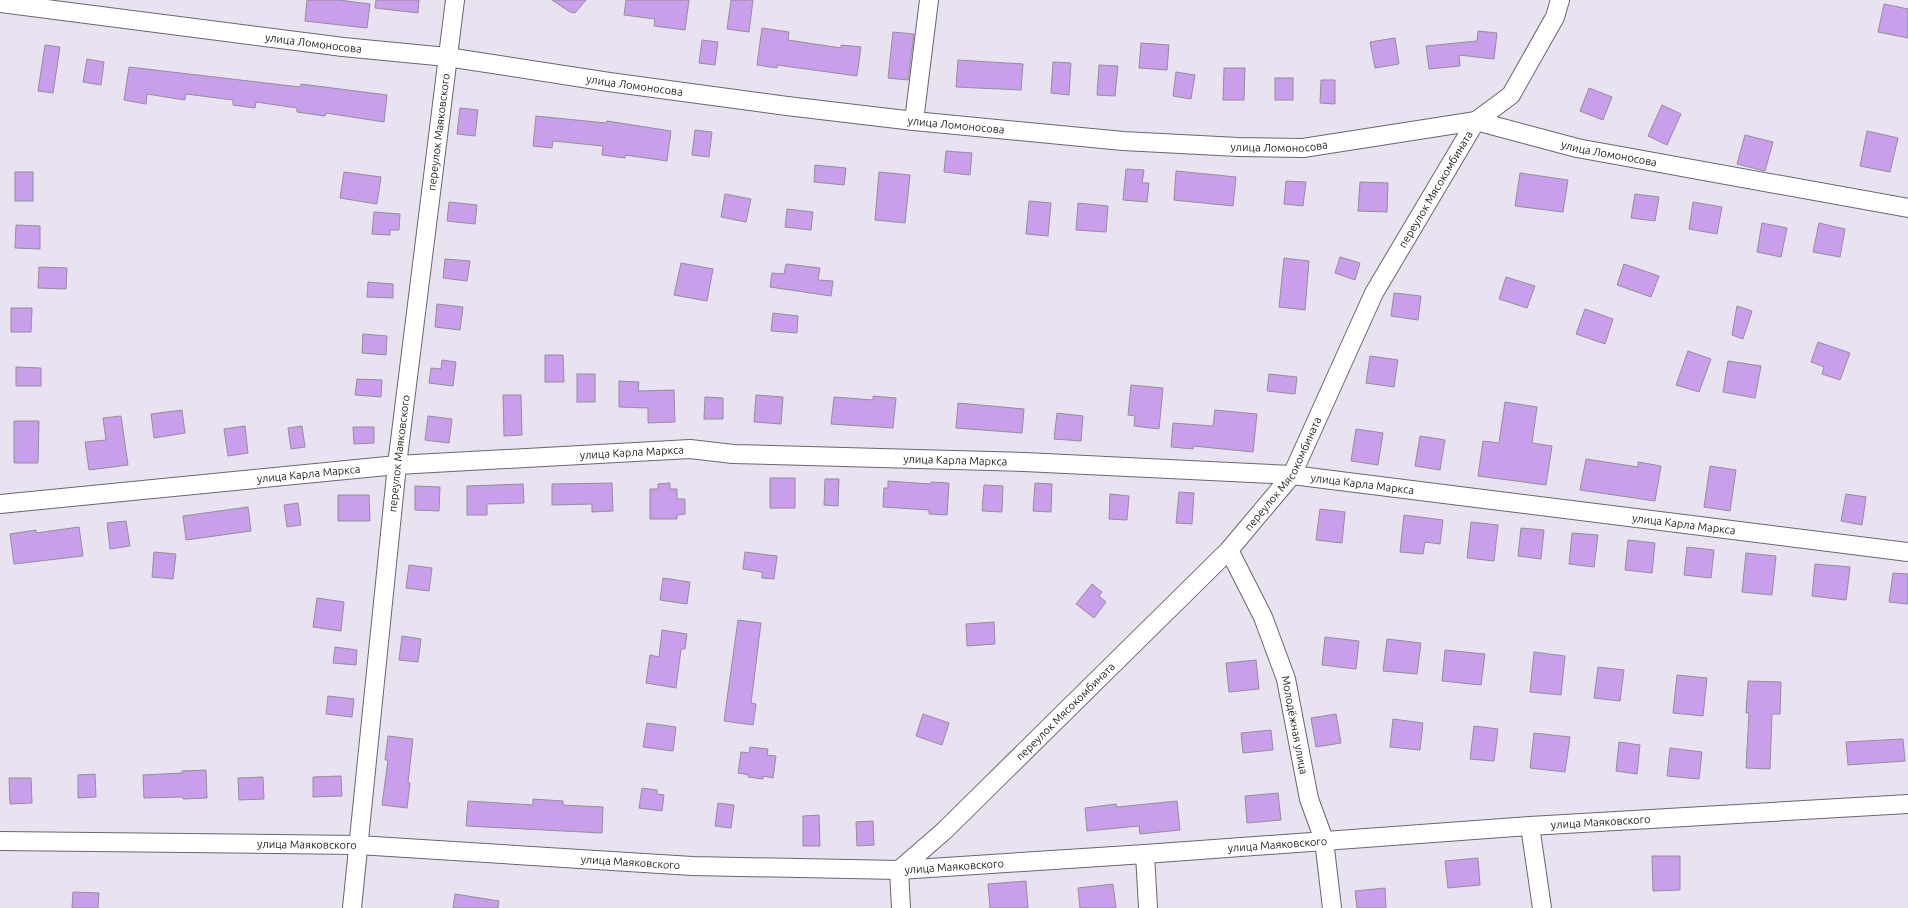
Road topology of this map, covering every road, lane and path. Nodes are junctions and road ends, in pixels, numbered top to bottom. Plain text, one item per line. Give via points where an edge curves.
1 (455, 0) edge
2 (929, 0) edge
3 (1560, 0) edge
4 (0, 3) edge
5 (447, 57) junction
6 (914, 121) junction
7 (1476, 122) junction
8 (1908, 208) edge
9 (397, 466) junction
10 (1292, 476) junction
11 (0, 504) edge
12 (1229, 550) junction
13 (1908, 552) edge
14 (1908, 804) edge
15 (1530, 826) junction
16 (1324, 840) junction
17 (0, 841) edge
18 (358, 845) junction
19 (1145, 854) junction
20 (899, 870) junction
21 (352, 908) edge
22 (902, 908) edge
23 (1148, 908) edge
24 (1332, 908) edge
25 (1542, 908) edge

1 - 5 street, переулок Маяковского
2 - 6 street
3 - 7 street, переулок Мясокомбината via 1555,17 1511,95
4 - 5 street, улица Ломоносова via 343,47
5 - 6 street, улица Ломоносова via 609,82
5 - 9 street, переулок Маяковского
6 - 7 street, улица Ломоносова via 1122,141 1238,148 1303,148
7 - 8 street, улица Ломоносова via 1577,148
7 - 10 street, переулок Мясокомбината via 1374,293
9 - 10 street, улица Карла Маркса via 690,449 732,454 1024,462
9 - 11 street, улица Карла Маркса
9 - 18 street, переулок Маяковского
10 - 12 street, переулок Мясокомбината
10 - 13 street, улица Карла Маркса
12 - 16 street, Молодёжная улица via 1263,617 1286,679 1309,799
12 - 20 street, переулок Мясокомбината via 944,832
14 - 15 street, улица Маяковского
15 - 16 street, улица Маяковского
15 - 25 street
16 - 19 street, улица Маяковского
16 - 24 street, Молодёжная улица
17 - 18 street, улица Маяковского
18 - 20 street, улица Маяковского via 692,866
18 - 21 street, переулок Маяковского
19 - 20 street, улица Маяковского
19 - 23 street
20 - 22 street

